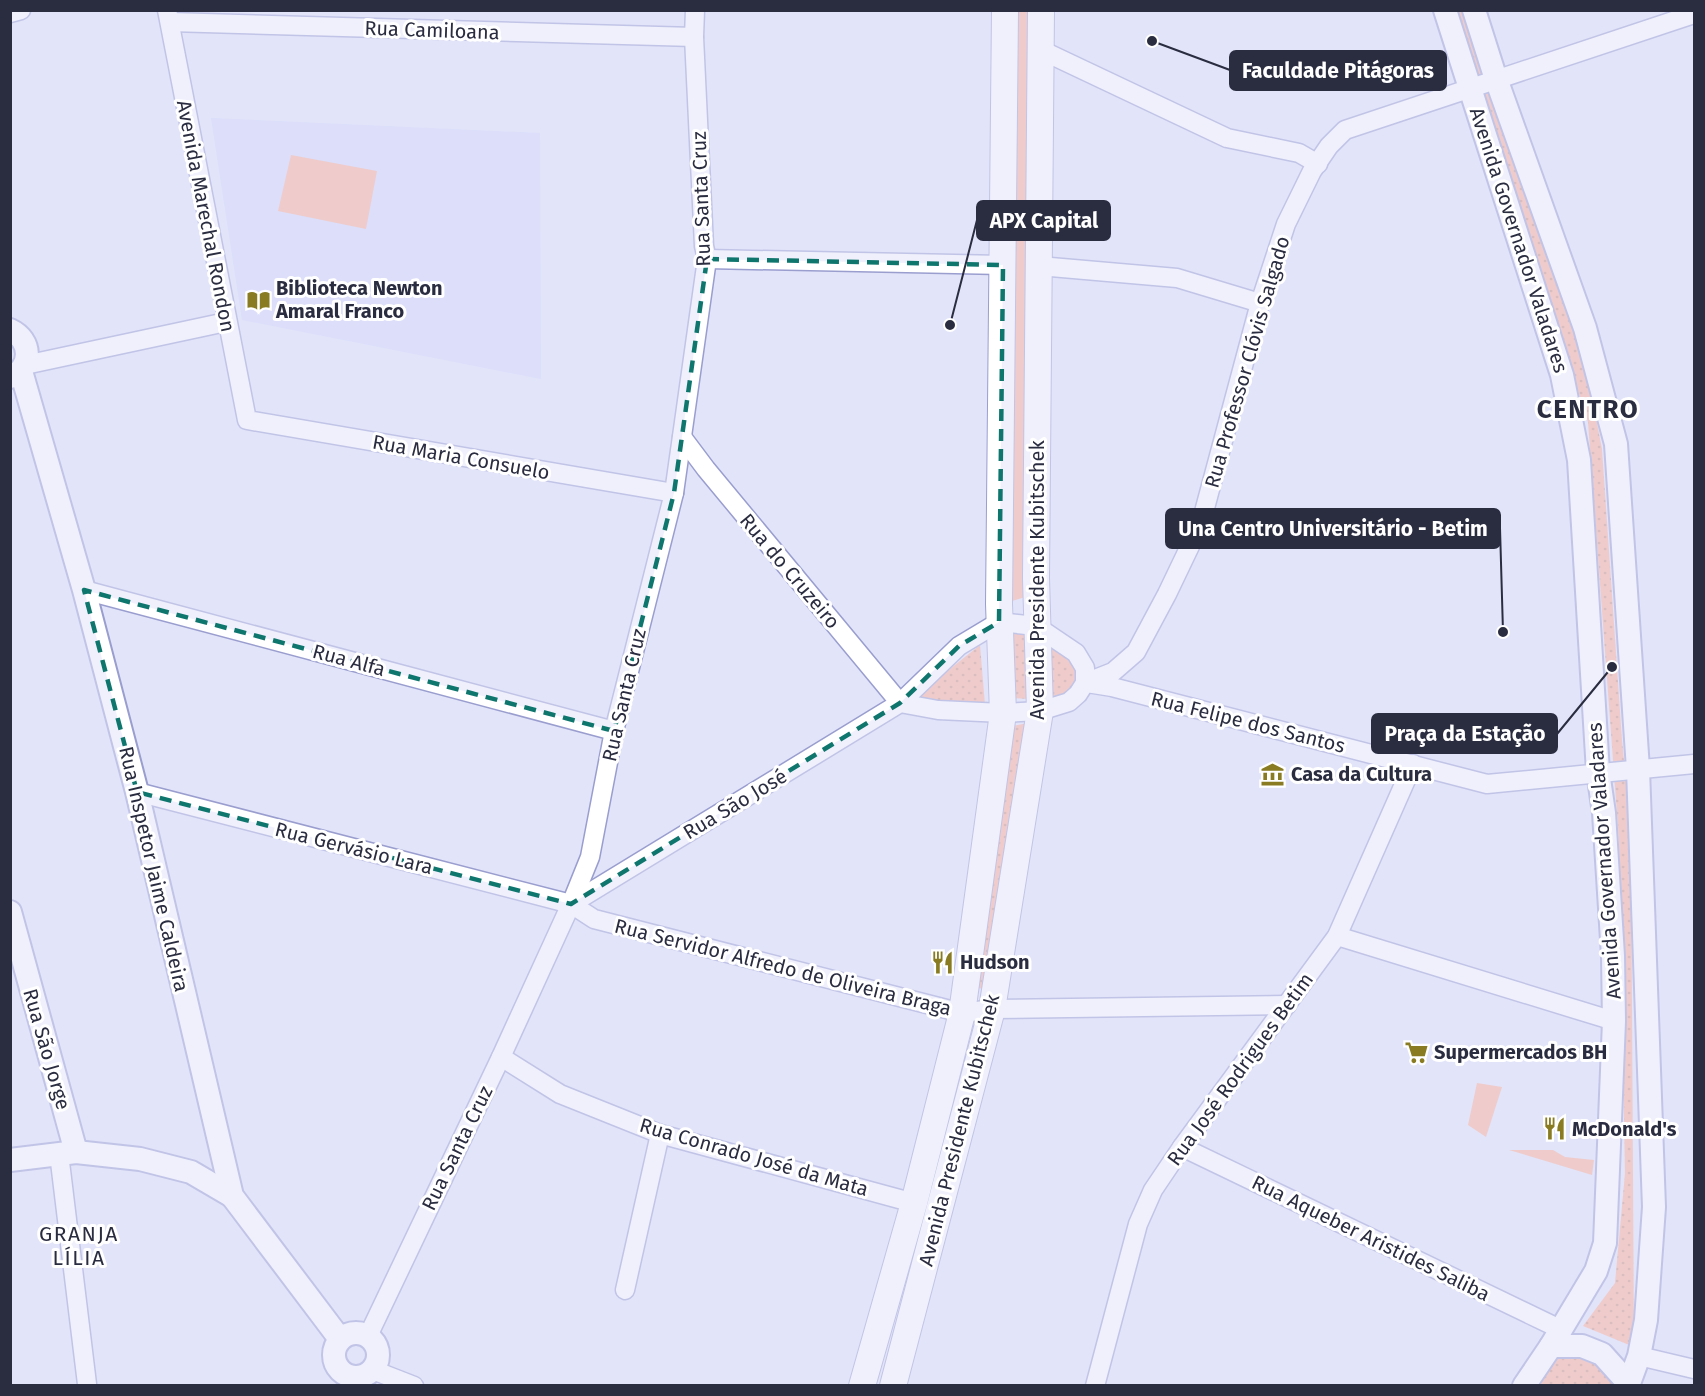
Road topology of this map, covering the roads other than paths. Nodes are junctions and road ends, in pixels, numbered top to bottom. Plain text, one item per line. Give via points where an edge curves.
1 (21, 10) edge
2 (695, 10) edge
3 (1005, 10) edge
4 (1041, 10) edge
5 (1445, 10) edge
6 (1474, 10) edge
7 (10, 13) edge
8 (1695, 14) edge
9 (169, 16) edge
10 (694, 37) junction
11 (1041, 50) junction
12 (1496, 80) junction
13 (1471, 88) junction
14 (1318, 164) junction
15 (707, 259) junction
16 (1002, 264) junction
17 (1039, 266) junction
18 (1260, 303) junction
19 (226, 322) junction
20 (12, 327) edge
21 (19, 371) edge
22 (247, 420) joint
23 (682, 437) junction
24 (674, 493) junction
25 (84, 590) junction
26 (999, 622) junction
27 (1036, 626) junction
28 (1085, 683) junction
29 (900, 703) junction
30 (1040, 711) junction
31 (1003, 713) junction
32 (614, 731) junction
33 (1413, 764) junction
34 (1695, 764) edge
35 (1638, 770) junction
36 (1598, 772) junction
37 (137, 792) junction
38 (571, 904) junction
39 (10, 912) edge
40 (1337, 936) junction
41 (14, 943) edge
42 (1287, 1005) junction
43 (992, 1009) junction
44 (962, 1013) junction
45 (1614, 1021) junction
46 (501, 1057) junction
47 (660, 1134) junction
48 (1182, 1147) junction
49 (68, 1153) junction
50 (10, 1160) edge
51 (232, 1196) junction
52 (914, 1203) junction
53 (624, 1290) dead end
54 (368, 1335) junction
55 (1556, 1337) junction
56 (340, 1339) junction
57 (1639, 1356) junction
58 (1695, 1369) edge
59 (373, 1370) junction
60 (343, 1379) edge
61 (87, 1384) edge
62 (1628, 1385) edge
63 (414, 1386) edge
64 (862, 1386) edge
65 (893, 1386) edge
66 (1095, 1386) edge
67 (1524, 1386) edge

1 - 7 street
2 - 10 street, Rua Santa Cruz
3 - 16 main road, Avenida Presidente Kubitschek
4 - 11 main road, Avenida Presidente Kubitschek
5 - 13 street, Avenida Governador Valadares
6 - 12 street, Avenida Governador Valadares
8 - 12 street, Rua Professor Clóvis Salgado
9 - 10 street, Rua Camiloana
9 - 19 street, Avenida Marechal Rondon
10 - 15 street, Rua Santa Cruz
11 - 14 street via 1227,138 1299,153
11 - 17 main road, Avenida Presidente Kubitschek
12 - 13 street, Rua Professor Clóvis Salgado
12 - 35 street, Avenida Governador Valadares via 1585,328 1616,444
13 - 14 street, Rua Professor Clóvis Salgado via 1345,130
13 - 36 street, Avenida Governador Valadares via 1570,409 1579,460
14 - 18 street, Rua Professor Clóvis Salgado via 1306,180 1286,224
15 - 16 street
15 - 23 street, Rua Santa Cruz
16 - 26 main road, Avenida Presidente Kubitschek
17 - 18 street via 1178,278
17 - 27 main road, Avenida Presidente Kubitschek
18 - 28 street, Rua Professor Clóvis Salgado via 1201,523 1136,652 1113,672
19 - 21 street
19 - 22 street, Avenida Marechal Rondon
20 - 21 street, Rua Inspetor Jaime Caldeira via 27,349
21 - 25 street, Rua Inspetor Jaime Caldeira
22 - 24 street, Rua Maria Consuelo
23 - 24 street, Rua Santa Cruz
23 - 29 street, Rua do Cruzeiro
24 - 32 street, Rua Santa Cruz
25 - 32 street, Rua Alfa
25 - 37 street, Rua Inspetor Jaime Caldeira
26 - 27 street
26 - 29 street, Rua São José via 958,645
26 - 31 main road, Avenida Presidente Kubitschek
27 - 28 street via 1076,653 1085,668
27 - 30 main road, Avenida Presidente Kubitschek
28 - 30 street via 1069,702
28 - 33 street, Rua Felipe dos Santos
29 - 31 street via 938,710
29 - 38 street, Rua São José
30 - 31 street
30 - 43 main road, Avenida Presidente Kubitschek
31 - 44 main road, Avenida Presidente Kubitschek
32 - 38 street, Rua Santa Cruz via 590,857
33 - 36 street, Rua Felipe dos Santos via 1487,784
33 - 40 street, Rua José Rodrigues Betim
34 - 35 street, Rua Felipe dos Santos
35 - 36 street, Rua Felipe dos Santos
35 - 57 street, Avenida Governador Valadares via 1654,1207 1646,1320
36 - 45 street, Avenida Governador Valadares via 1604,813
37 - 38 street, Rua Gervásio Lara
37 - 51 street, Rua Inspetor Jaime Caldeira
38 - 44 street, Rua Servidor Alfredo de Oliveira Braga via 594,919
38 - 46 street, Rua Santa Cruz
39 - 41 street, Rua São Jorge
40 - 42 street, Rua José Rodrigues Betim
40 - 45 street
41 - 49 street, Rua São Jorge
42 - 43 street, Rua Servidor Alfredo de Oliveira Braga
42 - 48 street, Rua José Rodrigues Betim
43 - 44 street, Rua Servidor Alfredo de Oliveira Braga
43 - 65 main road, Avenida Presidente Kubitschek
44 - 52 main road, Avenida Presidente Kubitschek
45 - 55 street, Avenida Governador Valadares via 1605,1243 1596,1271
46 - 47 street, Rua Conrado José da Mata via 560,1094
46 - 54 street, Rua Santa Cruz
47 - 52 street, Rua Conrado José da Mata
47 - 53 street
48 - 55 street, Rua Aqueber Aristides Saliba
48 - 66 street, Rua José Rodrigues Betim via 1153,1190 1138,1224
49 - 50 street
49 - 51 street via 140,1159 190,1172
49 - 61 street, Rua São Jorge via 60,1162
51 - 56 street, Rua Inspetor Jaime Caldeira
52 - 64 main road, Avenida Presidente Kubitschek
54 - 56 street via 358,1332
54 - 59 street via 379,1352
55 - 57 street
55 - 62 street via 1602,1354
55 - 67 street, Avenida Governador Valadares
56 - 60 street via 334,1358
57 - 58 street
57 - 62 street, Avenida Governador Valadares
59 - 60 street
59 - 63 street

